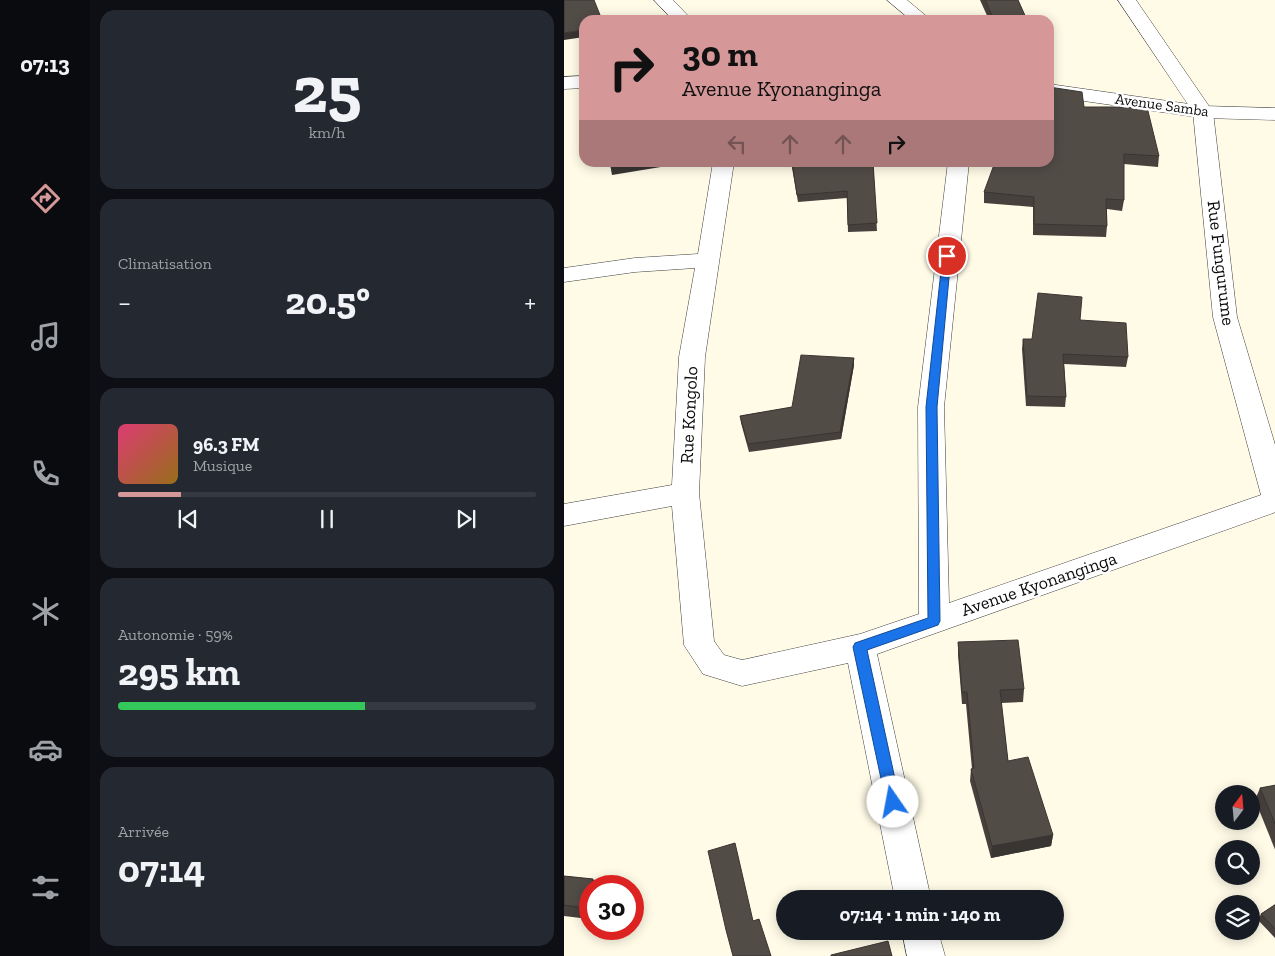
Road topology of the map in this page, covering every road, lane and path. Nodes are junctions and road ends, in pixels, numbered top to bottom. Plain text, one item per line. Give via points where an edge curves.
1 (662, 0) edge
2 (896, 0) edge
3 (1127, 0) edge
4 (678, 15) edge
5 (916, 15) edge
6 (579, 82) edge
7 (564, 83) edge
8 (1054, 91) edge
9 (1203, 112) junction
10 (1275, 114) edge
11 (723, 167) edge
12 (958, 167) edge
13 (706, 260) junction
14 (564, 275) edge
15 (685, 493) junction
16 (1275, 500) edge
17 (564, 515) edge
18 (934, 621) junction
19 (860, 647) junction
20 (714, 665) joint
21 (911, 890) edge
22 (922, 940) edge
23 (926, 956) edge

1 - 4 street
2 - 5 street
3 - 9 street
6 - 7 street
8 - 9 street, Avenue Samba
9 - 10 street, Avenue Samba
9 - 16 street, Rue Fungurume via 1225,317
11 - 13 street, Rue Kongolo
12 - 18 street via 931,407
13 - 14 street
13 - 15 street, Rue Kongolo via 692,357
15 - 17 street
15 - 20 street, Rue Kongolo via 699,645
16 - 18 street, Avenue Kyonanginga
18 - 19 street, Avenue Kyonanginga
19 - 20 street, Avenue Kyonanginga via 742,673
19 - 21 street
22 - 23 street

